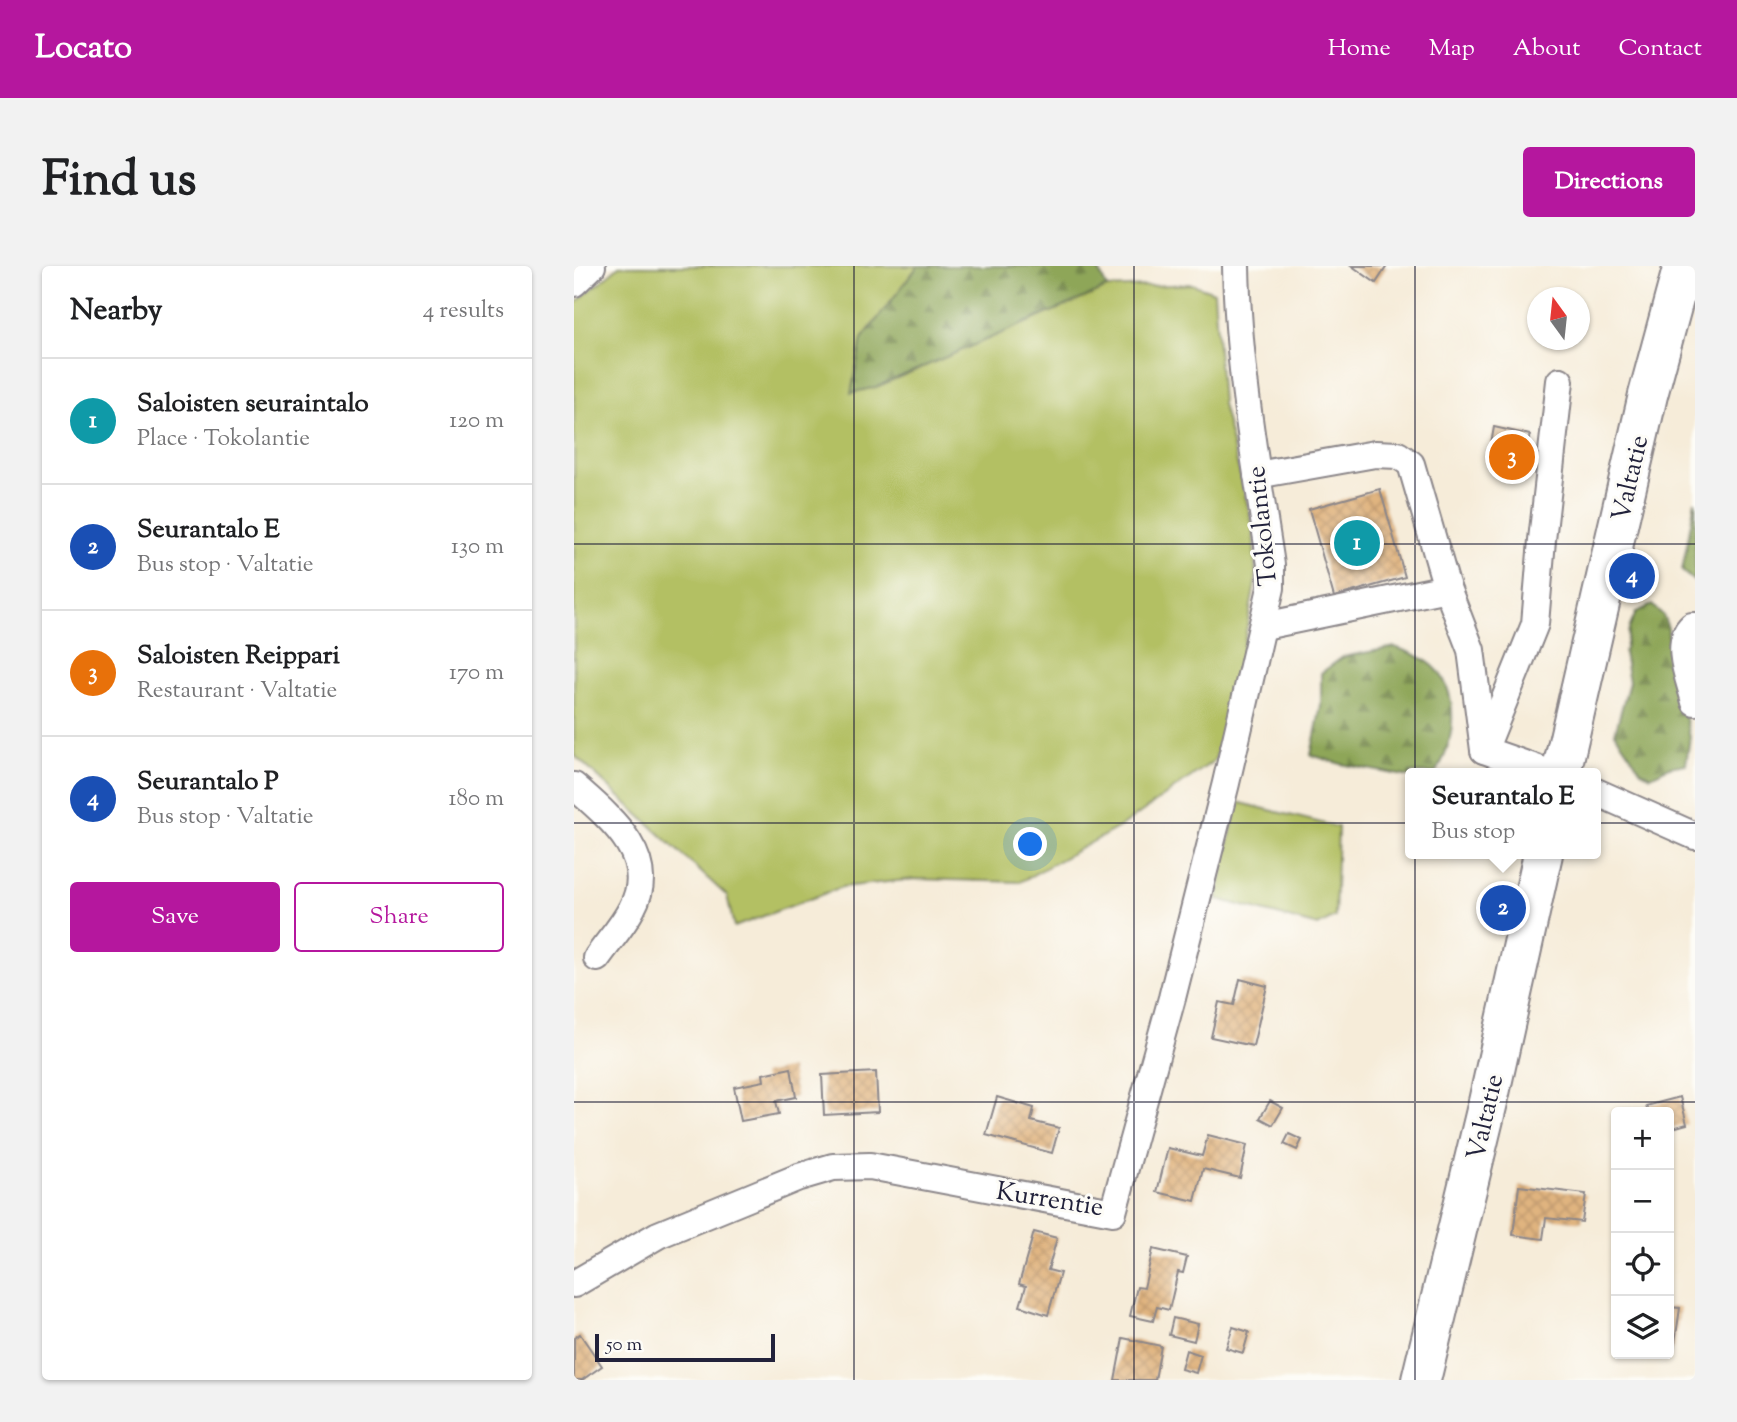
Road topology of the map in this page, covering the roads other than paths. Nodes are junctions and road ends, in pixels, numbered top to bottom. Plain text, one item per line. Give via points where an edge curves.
1 (592, 266) edge
2 (1236, 266) edge
3 (1683, 266) edge
4 (574, 282) edge
5 (1560, 382) dead end
6 (1257, 475) junction
7 (1447, 588) junction
8 (1264, 626) junction
9 (1689, 634) edge
10 (1695, 702) edge
11 (1484, 750) junction
12 (1536, 768) edge
13 (1562, 768) edge
14 (1226, 783) joint
15 (574, 786) edge
16 (1601, 794) edge
17 (1695, 836) edge
18 (1542, 859) edge
19 (597, 958) dead end
20 (574, 1284) edge
21 (1421, 1380) edge

1 - 4 street
2 - 6 street, Tokolantie via 1243,386
3 - 13 highway, Valtatie via 1648,395
5 - 11 street via 1535,624
6 - 7 street via 1375,453 1398,455 1411,464
6 - 8 street, Tokolantie via 1271,565
7 - 8 street
7 - 11 street via 1471,650
8 - 14 street, Tokolantie
9 - 10 street via 1684,656
11 - 12 street
14 - 20 street, Kurrentie via 1113,1212 870,1166 833,1167 659,1235
15 - 19 street via 631,844 639,865 633,907
16 - 17 street
18 - 21 highway, Valtatie

